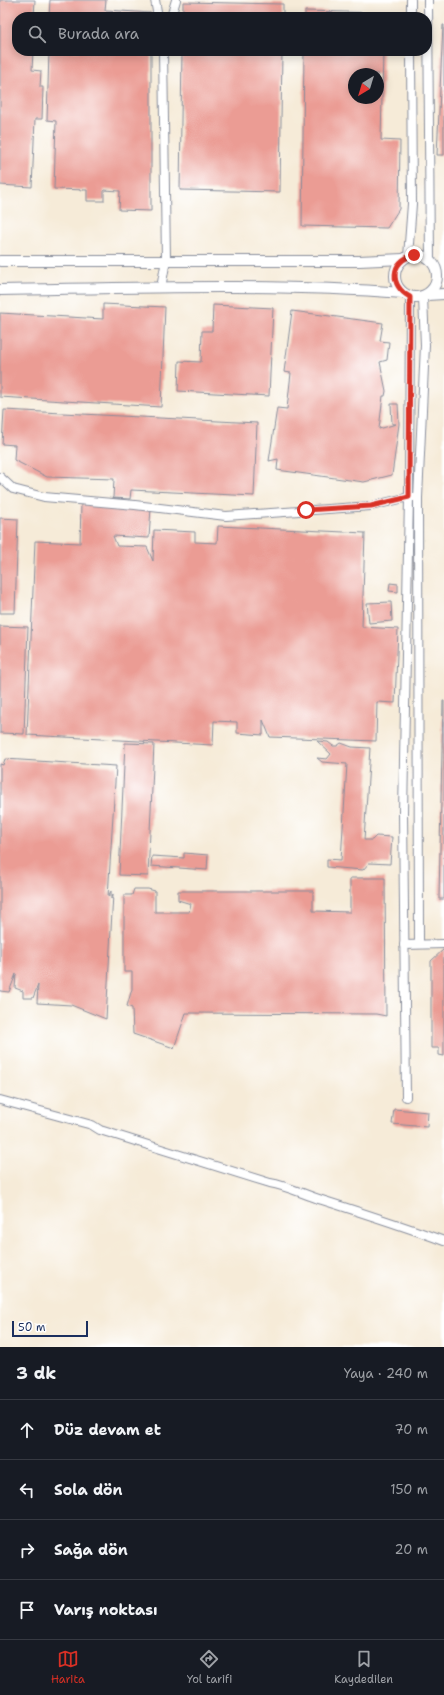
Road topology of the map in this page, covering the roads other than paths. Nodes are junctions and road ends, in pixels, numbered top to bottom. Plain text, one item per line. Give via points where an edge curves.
1 (155, 0) edge
2 (176, 0) edge
3 (410, 0) edge
4 (428, 0) edge
5 (157, 12) edge
6 (172, 12) edge
7 (410, 12) edge
8 (428, 12) edge
9 (162, 56) edge
10 (411, 56) edge
11 (430, 56) edge
12 (406, 258) junction
13 (166, 260) junction
14 (0, 261) edge
15 (436, 264) edge
16 (161, 288) junction
17 (0, 290) edge
18 (444, 294) edge
19 (406, 295) junction
20 (425, 296) junction
21 (0, 477) edge
22 (409, 497) junction
23 (418, 498) junction
24 (419, 944) junction
25 (444, 944) edge
26 (404, 945) junction
27 (406, 1097) dead end
28 (0, 1100) edge
29 (444, 1241) edge

1 - 5 street
2 - 6 street
3 - 7 street
4 - 8 street
9 - 13 street
10 - 12 street via 412,204
11 - 15 street
12 - 13 street via 359,261
12 - 15 street via 420,256
12 - 19 street via 399,264 395,276 398,289
13 - 14 street
13 - 16 street
15 - 20 street via 436,285
16 - 17 street
16 - 19 street via 352,290
18 - 20 street
19 - 20 street
19 - 22 street
20 - 23 street
21 - 22 street via 13,489 44,497 226,516 371,506
22 - 23 street
22 - 26 street via 403,813
23 - 24 street
24 - 25 street
24 - 26 street
26 - 27 street
28 - 29 street via 92,1125 100,1130 280,1185

